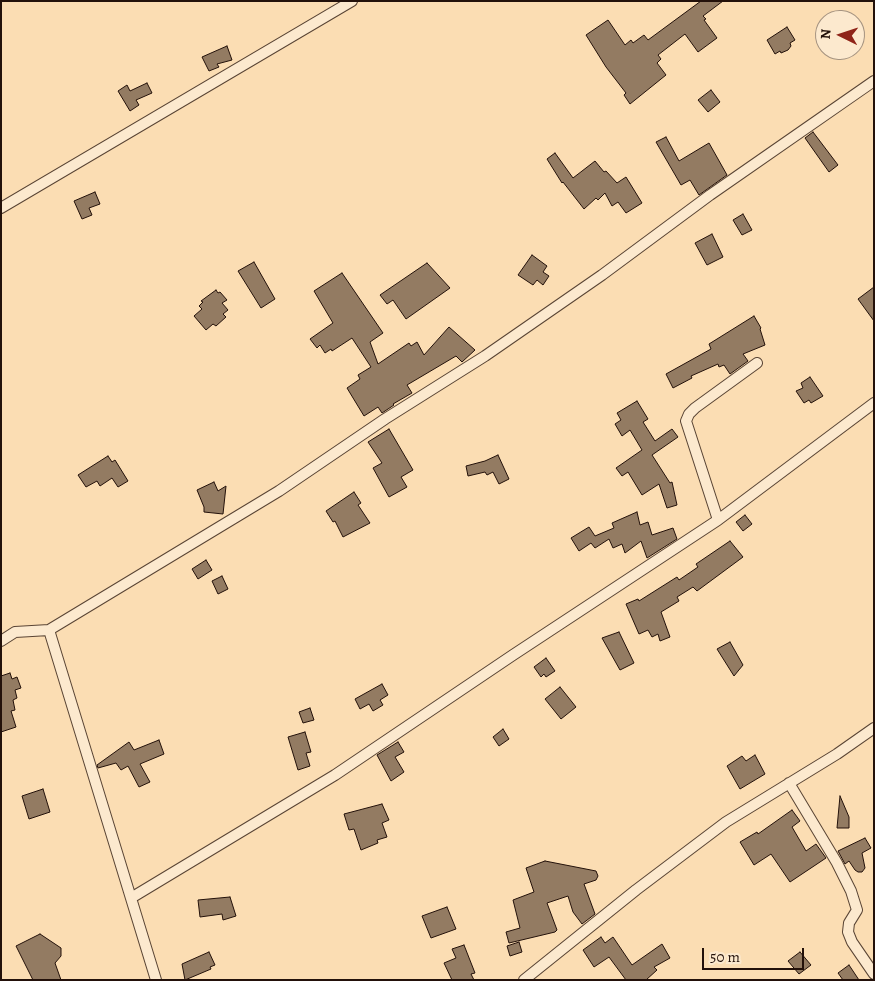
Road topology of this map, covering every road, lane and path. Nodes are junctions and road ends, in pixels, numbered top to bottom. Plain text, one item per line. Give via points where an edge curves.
1 (352, 1) edge
2 (874, 82) edge
3 (1, 208) edge
4 (757, 363) dead end
5 (874, 403) edge
6 (718, 520) junction
7 (49, 630) junction
8 (1, 641) edge
9 (874, 728) edge
10 (789, 783) junction
11 (131, 898) junction
12 (874, 974) edge
13 (156, 980) edge
14 (524, 980) edge

1 - 3 street
2 - 7 street via 484,356 279,491
4 - 6 street via 695,408 686,421
5 - 6 street
6 - 11 street via 335,775
7 - 8 street via 15,632
7 - 11 street
9 - 10 street
10 - 12 street via 851,891 857,910 848,932
10 - 14 street via 726,822
11 - 13 street

